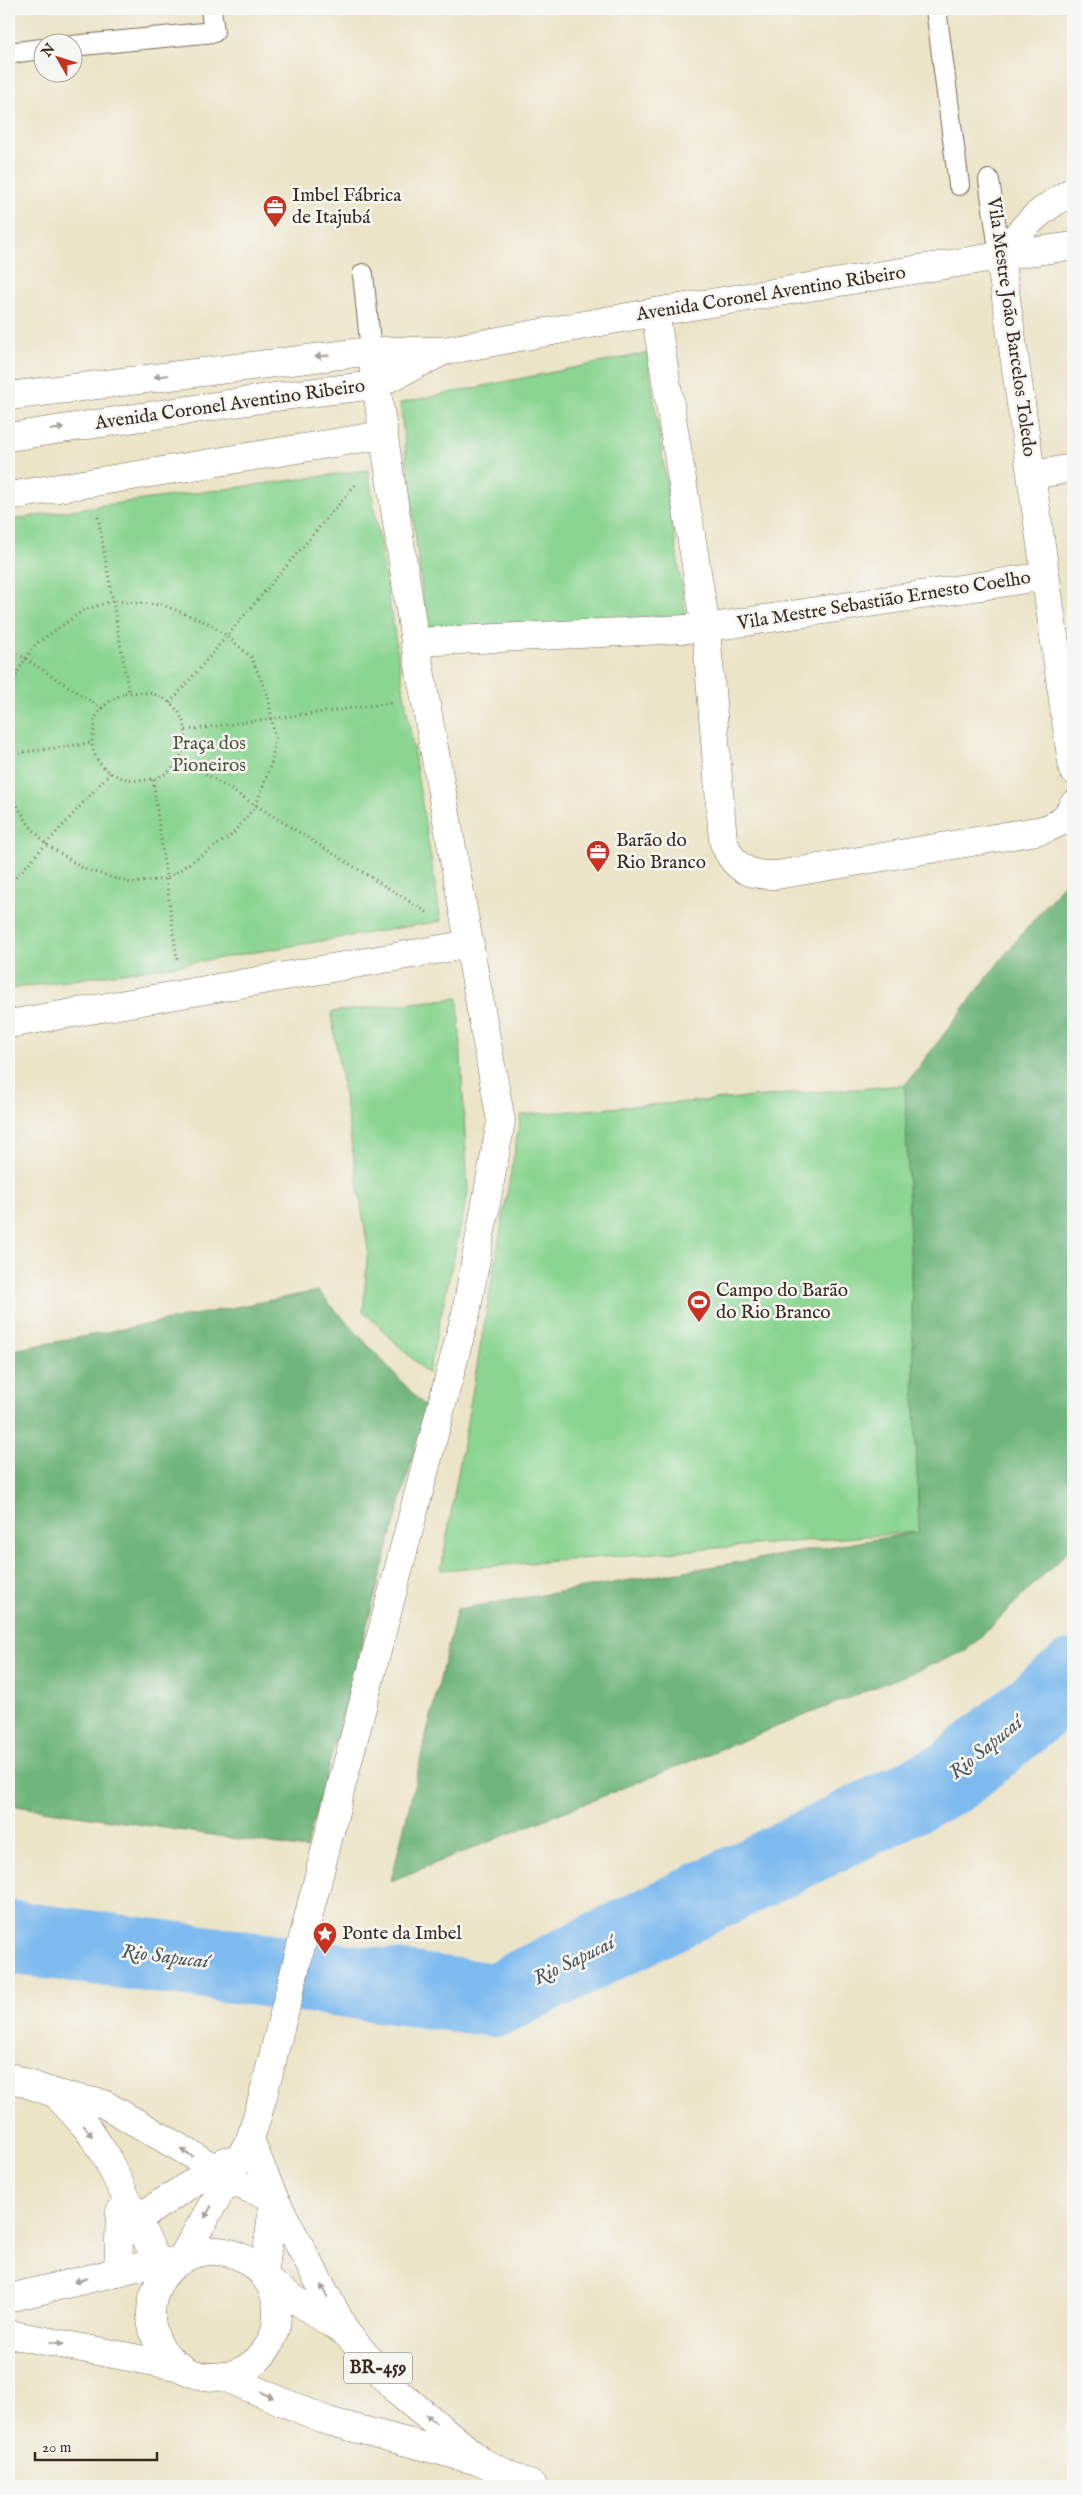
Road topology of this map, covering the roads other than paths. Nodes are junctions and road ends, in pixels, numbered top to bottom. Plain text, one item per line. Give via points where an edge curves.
1 (211, 9) edge
2 (936, 9) edge
3 (82, 45) edge
4 (32, 51) edge
5 (9, 53) edge
6 (989, 180) dead end
7 (959, 185) dead end
8 (1073, 191) edge
9 (1073, 246) edge
10 (1000, 256) junction
11 (363, 274) dead end
12 (656, 312) junction
13 (371, 351) junction
14 (444, 351) junction
15 (375, 385) junction
16 (9, 396) edge
17 (383, 435) junction
18 (9, 437) edge
19 (1073, 468) edge
20 (1033, 475) junction
21 (9, 496) edge
22 (1045, 576) junction
23 (706, 628) junction
24 (415, 642) junction
25 (1073, 770) edge
26 (1073, 805) edge
27 (470, 944) junction
28 (9, 1024) edge
29 (9, 2077) edge
30 (56, 2094) junction
31 (245, 2146) junction
32 (220, 2174) junction
33 (274, 2198) junction
34 (129, 2224) junction
35 (167, 2266) junction
36 (118, 2272) junction
37 (267, 2279) junction
38 (9, 2298) edge
39 (9, 2334) edge
40 (347, 2334) junction
41 (181, 2367) junction
42 (222, 2376) junction
43 (482, 2462) junction
44 (533, 2486) edge

1 - 3 lane via 214,32
2 - 7 lane
4 - 5 lane
6 - 10 lane, Vila Mestre João Barcelos Toledo
8 - 10 main road via 1044,208 1026,224
9 - 10 main road, Avenida Coronel Aventino Ribeiro
10 - 12 main road, Avenida Coronel Aventino Ribeiro
10 - 20 main road, Vila Mestre João Barcelos Toledo
11 - 13 lane
12 - 14 main road, Avenida Coronel Aventino Ribeiro
12 - 23 main road
13 - 14 main road, Avenida Coronel Aventino Ribeiro
13 - 15 main road
13 -> 16 main road, Avenida Coronel Aventino Ribeiro
14 - 15 main road, Avenida Coronel Aventino Ribeiro
15 - 17 main road
18 -> 15 main road, Avenida Coronel Aventino Ribeiro
17 - 21 main road
17 - 24 main road
19 - 20 main road, Vila Mestre João Barcelos Toledo
20 - 22 main road, Vila Mestre João Barcelos Toledo
22 - 23 main road, Vila Mestre Sebastião Ernesto Coelho
22 - 25 main road, Vila Mestre Sebastião Ernesto Coelho
23 - 24 main road, Vila Mestre Sebastião Ernesto Coelho
23 - 26 main road via 723,840 729,857 756,876 1042,830 1056,826
24 - 27 main road
27 - 28 main road
27 - 31 main road via 501,1121 466,1313 262,2100
29 - 30 main road
32 -> 30 main road via 104,2104
30 -> 34 main road via 106,2156 120,2188
31 - 32 main road
31 - 33 main road
32 - 33 main road
32 - 34 main road
32 -> 35 main road
33 - 37 main road
40 -> 33 main road
34 - 35 main road
34 - 36 main road
35 - 36 main road
35 - 37 main road via 199,2252 220,2251 254,2264
35 - 41 main road via 154,2294 152,2322 165,2354
36 -> 38 main road
37 - 40 main road, BR-459
37 - 42 main road via 277,2304 273,2336 255,2361 242,2370
39 -> 41 main road
43 -> 40 main road, BR-459 via 399,2393
41 - 42 main road via 201,2375
42 -> 43 main road, BR-459 via 328,2421
43 - 44 main road, BR-459

